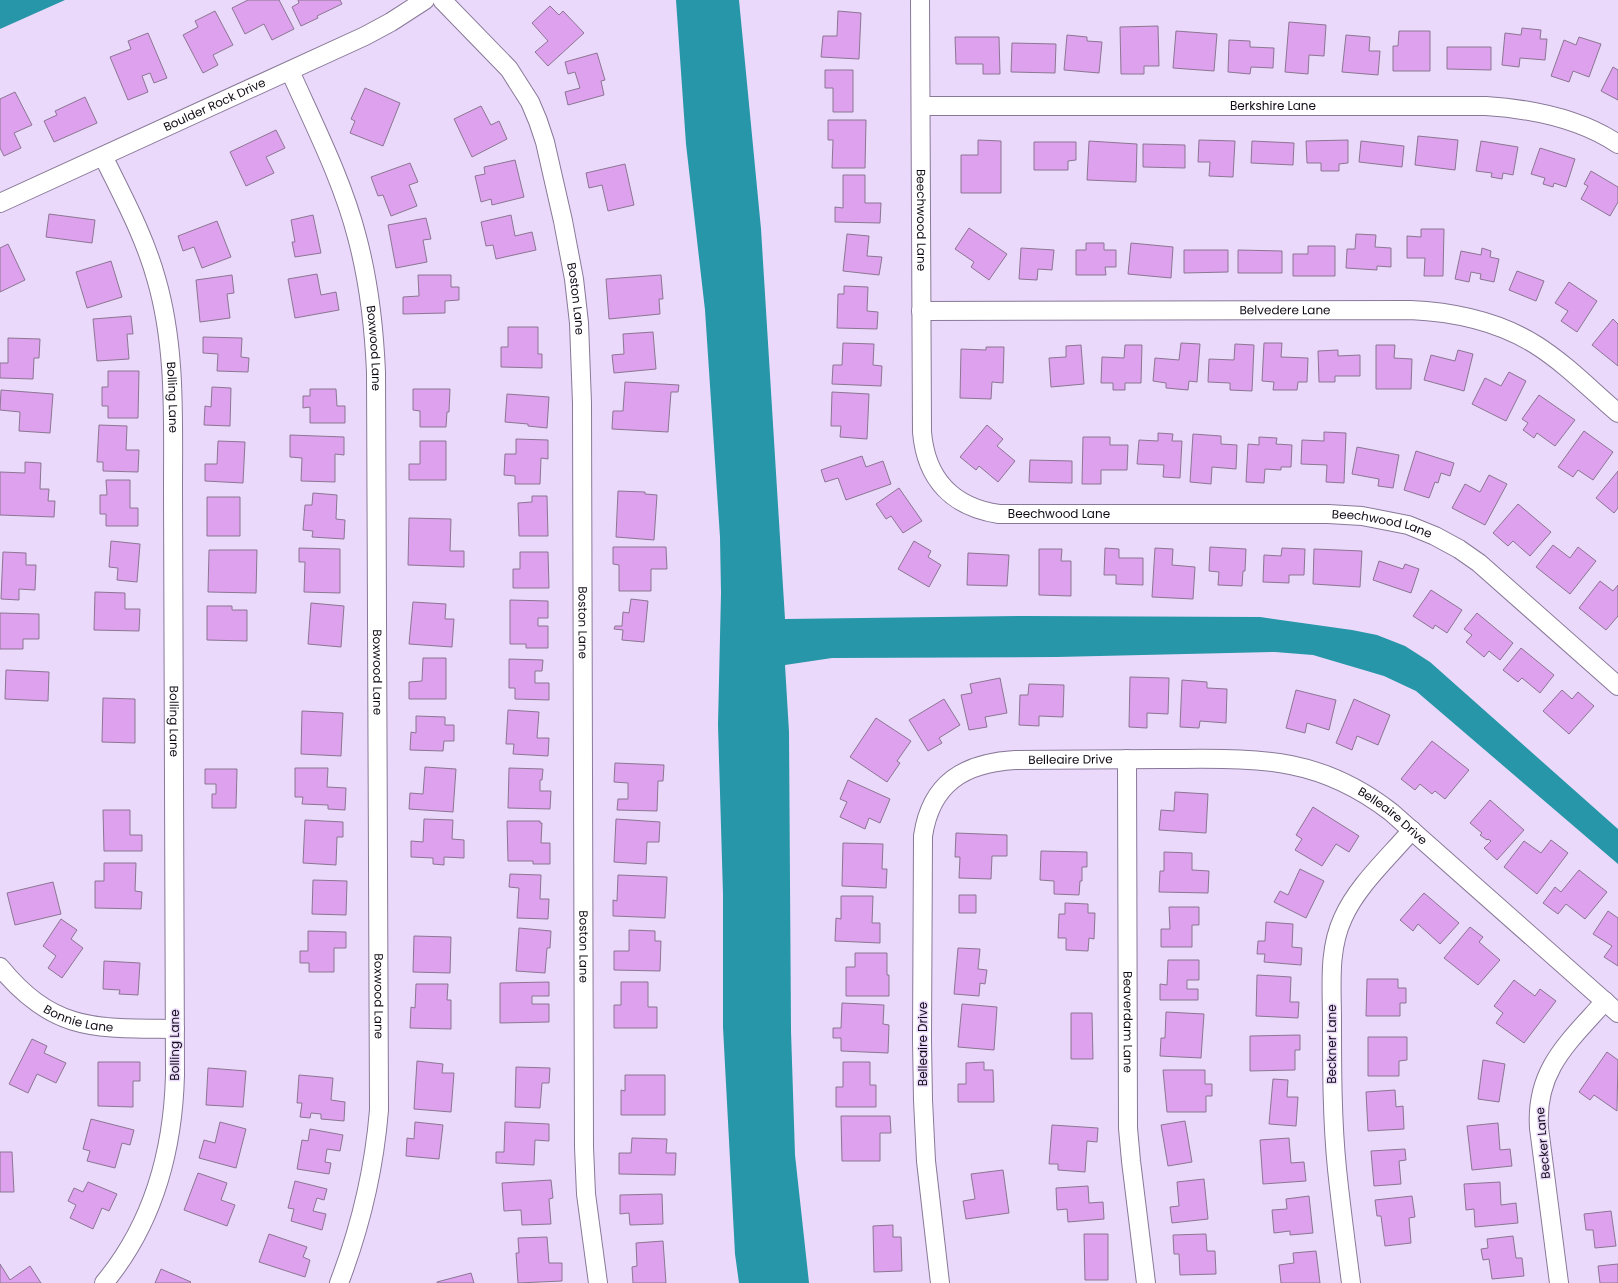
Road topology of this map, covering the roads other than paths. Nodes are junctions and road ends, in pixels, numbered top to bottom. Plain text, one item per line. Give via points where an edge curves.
1 (425, 0) edge
2 (442, 0) edge
3 (920, 0) edge
4 (290, 70) junction
5 (921, 106) junction
6 (1618, 144) edge
7 (103, 156) junction
8 (0, 204) edge
9 (921, 311) junction
10 (1618, 413) edge
11 (1618, 686) edge
12 (1127, 759) junction
13 (1412, 830) junction
14 (0, 967) edge
15 (1612, 1007) edge
16 (175, 1029) junction
17 (104, 1283) edge
18 (339, 1283) edge
19 (598, 1283) edge
20 (940, 1283) edge
21 (1146, 1283) edge
22 (1351, 1283) edge
23 (1559, 1283) edge

1 - 4 street, Boulder Rock Drive via 378,29
2 - 19 street, Boston Lane via 509,69 532,107 545,142 577,300 582,403 584,1147 586,1194
3 - 5 street, Beechwood Lane
4 - 7 street, Boulder Rock Drive
4 - 18 street, Boxwood Lane via 340,182 357,235 371,305 376,372 379,1110 364,1208
5 - 6 street, Berkshire Lane via 1486,106 1554,116 1578,124
5 - 9 street, Beechwood Lane
7 - 8 street, Boulder Rock Drive
7 - 16 street, Bolling Lane via 150,259 163,305 170,349 173,481
9 - 10 street, Belvedere Lane via 1445,312 1485,322 1530,342 1557,360
9 - 11 street, Beechwood Lane via 922,419 926,455 939,482 963,503 980,511 1004,515 1328,514 1362,516 1408,525 1468,554
12 - 13 street, Belleaire Drive via 1255,759 1299,766 1332,777 1361,791
12 - 20 street, Belleaire Drive via 1015,760 983,764 949,782 935,799 928,816 923,836 922,859 923,1093 926,1161
12 - 21 street, Beaverdam Lane via 1128,1128
13 - 15 street, Belleaire Drive
13 - 22 street, Beckner Lane via 1366,882 1348,907 1338,931 1333,953 1332,1094 1337,1168
14 - 16 street, Bonnie Lane via 12,982 36,1002 71,1021 102,1027
15 - 23 street, Becker Lane via 1571,1039 1554,1062 1543,1084 1539,1104 1539,1128
16 - 17 street, Bolling Lane via 173,1117 161,1175 137,1232

